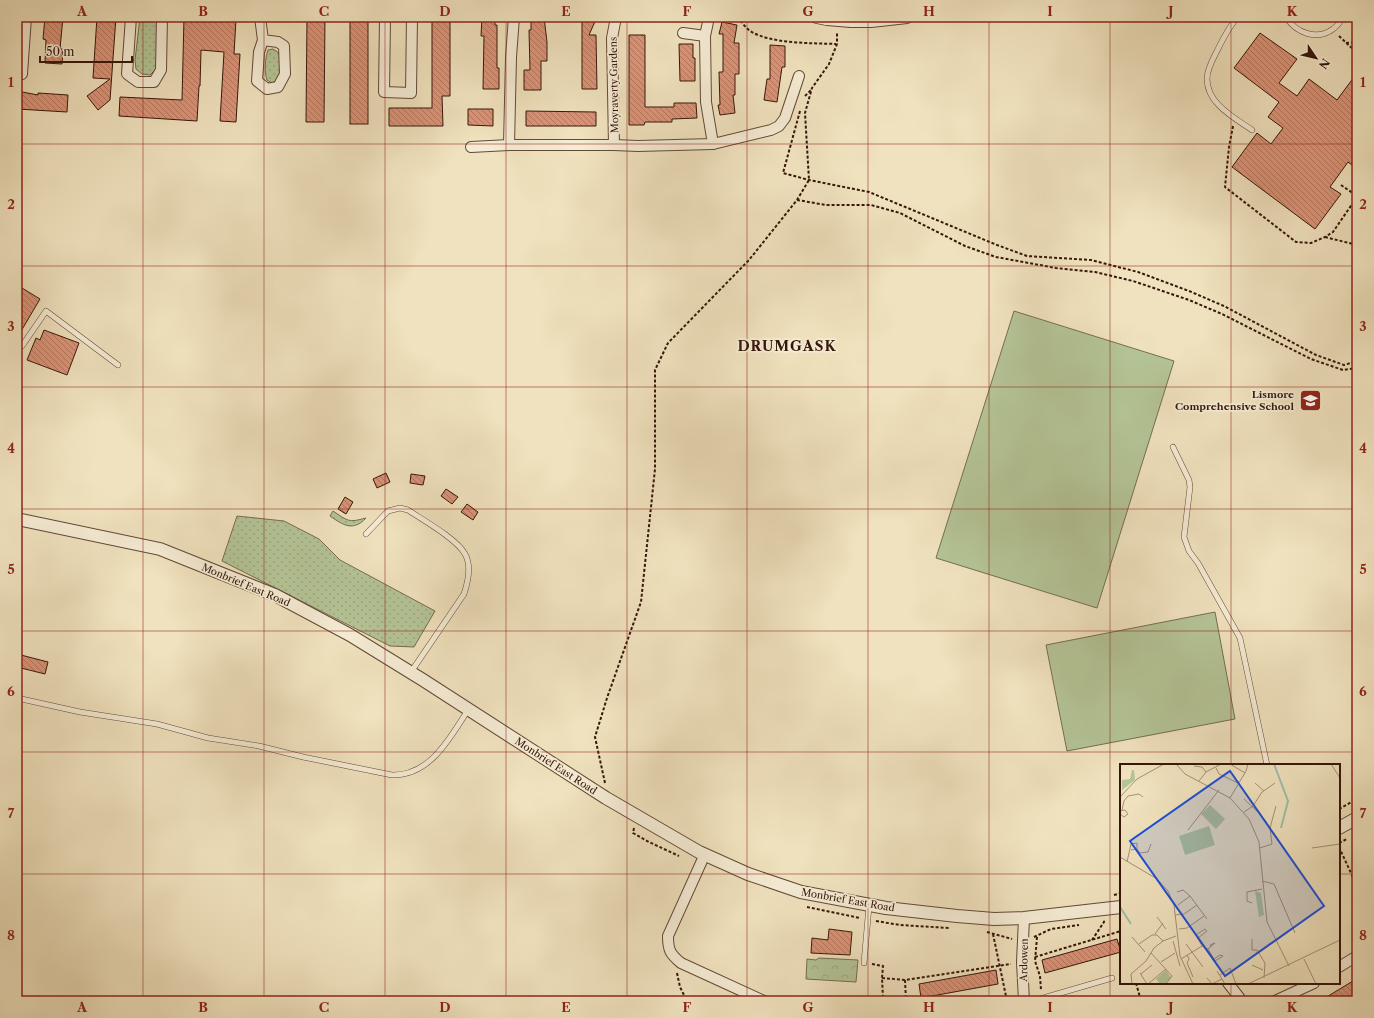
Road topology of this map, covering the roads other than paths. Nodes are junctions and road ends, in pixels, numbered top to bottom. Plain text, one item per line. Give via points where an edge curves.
1 (26, 17) edge
2 (131, 17) edge
3 (162, 17) edge
4 (260, 17) edge
5 (385, 17) edge
6 (412, 17) edge
7 (514, 17) edge
8 (616, 17) edge
9 (907, 17) edge
10 (1238, 17) edge
11 (1286, 17) edge
12 (1342, 17) edge
13 (822, 18) edge
14 (708, 22) dead end
15 (683, 33) dead end
16 (705, 36) junction
17 (263, 40) junction
18 (17, 73) edge
19 (799, 76) dead end
20 (1252, 130) dead end
21 (614, 144) junction
22 (713, 144) junction
23 (509, 145) junction
24 (471, 147) dead end
25 (17, 346) edge
26 (118, 365) dead end
27 (1174, 447) dead end
28 (17, 519) edge
29 (366, 534) dead end
30 (410, 673) junction
31 (17, 698) edge
32 (469, 709) junction
33 (1268, 764) edge
34 (1357, 818) edge
35 (1340, 827) edge
36 (705, 854) junction
37 (870, 905) junction
38 (1120, 907) edge
39 (1024, 918) junction
40 (1357, 956) edge
41 (864, 962) road end
42 (1340, 966) edge
43 (1112, 978) dead end
44 (1229, 984) edge
45 (1312, 984) edge
46 (764, 1001) edge
47 (1024, 1001) edge
48 (1032, 1001) edge
49 (1242, 1001) edge
50 (1275, 1001) edge

1 - 18 street via 22,74
2 - 3 street via 127,74 138,82 154,82 161,70
4 - 17 street
5 - 6 street via 384,92 411,93
7 - 23 street
8 - 21 street, Moyraverty Gardens via 612,38
9 - 13 street, bridge via 871,21
10 - 20 lane via 1220,45 1207,80 1219,106
11 - 12 lane via 1297,29 1310,35 1326,34 1341,23
14 - 16 street
15 - 16 street
16 - 22 street via 706,102
17 - 17 street via 259,52 258,81 267,89 278,87 285,74 284,46 278,42
19 - 22 street via 785,118 779,126
21 - 22 street
21 - 23 street, Moyraverty Gardens
23 - 24 street, Moyraverty Gardens
25 - 26 lane via 22,346 46,311
27 - 33 lane via 1190,487 1184,537 1240,638
28 - 30 street, Monbrief East Road via 160,549 276,595 350,635
29 - 30 lane via 388,511 400,508 408,510 456,543 466,554 468,580 464,594
30 - 32 street, Monbrief East Road
31 - 32 lane via 80,712 157,724 208,738 259,746 392,775 416,770 440,752
32 - 36 street, Monbrief East Road via 606,798
34 - 35 street
36 - 37 street, Monbrief East Road via 748,874 801,892
36 - 46 street via 668,936 668,947 672,956 681,963
37 - 39 street, Monbrief East Road via 958,916
37 - 41 lane
38 - 39 street, Monbrief East Road
39 - 47 street, Ardowen
40 - 42 street
43 - 48 lane
44 - 49 street
45 - 50 street

